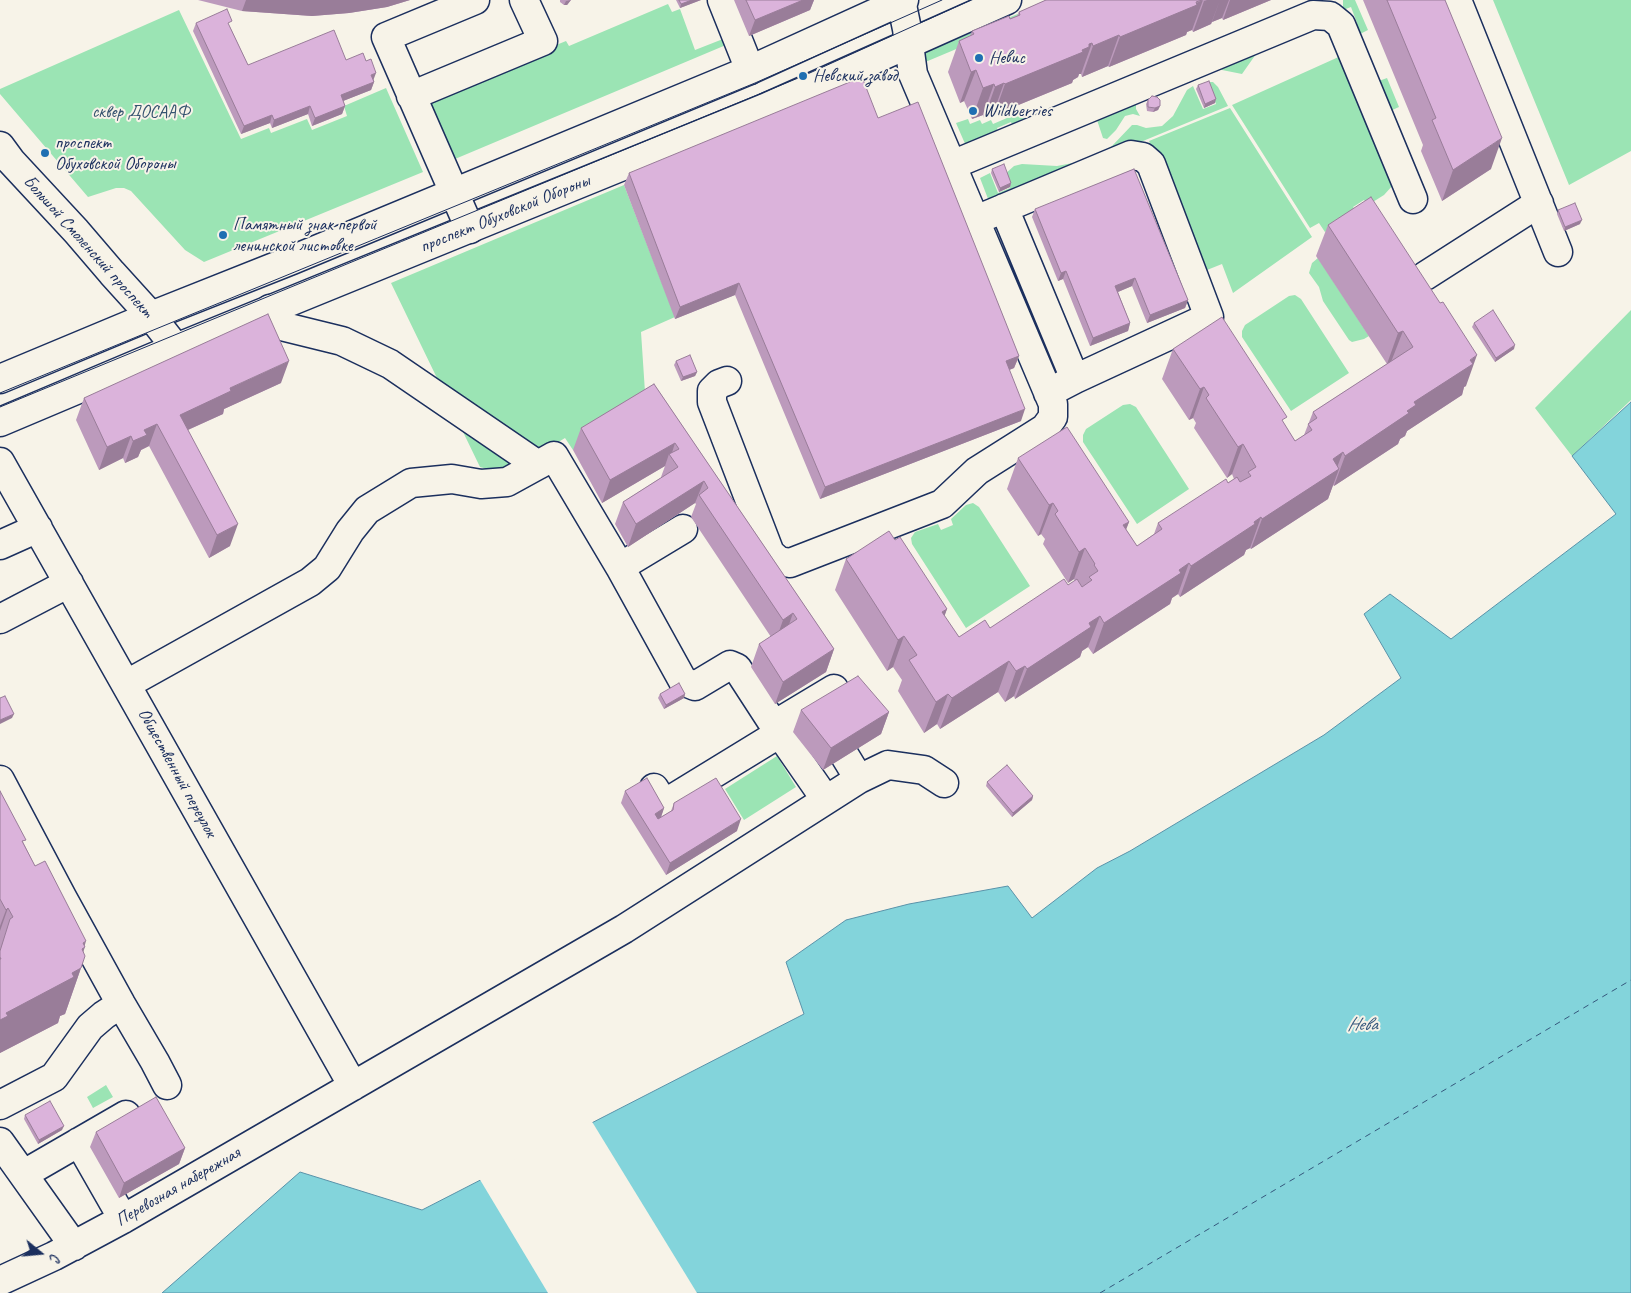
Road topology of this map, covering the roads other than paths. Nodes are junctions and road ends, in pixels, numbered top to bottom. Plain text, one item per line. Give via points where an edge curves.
1 (475, 0) edge
2 (524, 0) edge
3 (722, 0) edge
4 (902, 0) edge
5 (1007, 0) edge
6 (1457, 0) edge
7 (910, 44) junction
8 (750, 70) junction
9 (411, 96) junction
10 (0, 146) edge
11 (952, 165) junction
12 (454, 192) junction
13 (1413, 199) dead end
14 (1539, 203) junction
15 (1004, 208) junction
16 (976, 220) junction
17 (470, 229) junction
18 (1558, 252) dead end
19 (1425, 276) edge
20 (270, 310) junction
21 (151, 316) junction
22 (176, 348) junction
23 (0, 379) edge
24 (1075, 379) junction
25 (727, 381) dead end
26 (1048, 393) junction
27 (0, 422) edge
28 (0, 462) edge
29 (538, 465) junction
30 (38, 528) junction
31 (683, 529) dead end
32 (0, 545) edge
33 (620, 567) junction
34 (69, 583) junction
35 (0, 618) edge
36 (127, 684) junction
37 (834, 690) edge
38 (777, 729) junction
39 (844, 756) edge
40 (859, 779) junction
41 (0, 780) edge
42 (944, 782) dead end
43 (654, 788) edge
44 (826, 800) junction
45 (121, 1004) junction
46 (353, 1086) junction
47 (0, 1105) edge
48 (0, 1142) edge
49 (79, 1142) junction
50 (24, 1174) junction
51 (123, 1219) junction
52 (74, 1246) junction
53 (0, 1281) edge

1 - 9 main road via 386,37
2 - 9 main road via 543,41
3 - 8 main road
4 - 7 main road
4 - 8 main road
5 - 7 main road, проспект Обуховской Обороны
6 - 14 main road
7 - 11 main road via 914,74
7 - 17 main road, проспект Обуховской Обороны via 765,108
8 - 12 main road
9 - 12 main road
10 - 21 main road, Большой Смоленский проспект
11 - 13 main road via 1313,15 1330,16 1341,25
11 - 16 main road
12 - 17 main road
12 - 21 main road
14 - 18 main road
14 - 19 main road
15 - 16 main road
15 - 24 main road
15 - 24 main road via 1131,155 1151,164 1209,317
16 - 26 main road
17 - 20 main road, проспект Обуховской Обороны
20 - 22 main road, проспект Обуховской Обороны
20 - 29 main road via 277,325 342,341 390,364
21 - 22 main road, Большой Смоленский проспект
21 - 23 main road
22 - 27 main road, проспект Обуховской Обороны
24 - 26 main road
25 - 26 main road via 712,391 712,402 770,553 778,561 790,563 942,504 977,471 1045,428 1053,417 1053,404
28 - 30 main road, Общественный переулок
29 - 33 main road via 554,456
29 - 36 main road via 507,482 481,484 452,478 411,483 367,510 327,568 310,582
30 - 32 main road
30 - 34 main road, Общественный переулок
31 - 33 main road
33 - 38 main road via 684,682 694,686 730,665 737,668
34 - 35 main road
34 - 36 main road, Общественный переулок
36 - 46 main road, Общественный переулок
37 - 38 main road via 811,713
38 - 43 main road via 664,804
38 - 44 main road
39 - 40 main road
40 - 42 main road, Перевозная набережная via 888,765 924,770
40 - 44 main road, Перевозная набережная
41 - 45 main road
44 - 46 main road, Перевозная набережная via 624,929
45 - 47 main road via 90,1027 54,1077
45 - 49 main road via 156,1062 159,1093
46 - 51 main road, Перевозная набережная via 189,1170
48 - 50 main road
49 - 50 main road
49 - 51 main road
50 - 52 main road
51 - 52 main road, Перевозная набережная
52 - 53 main road, Перевозная набережная

